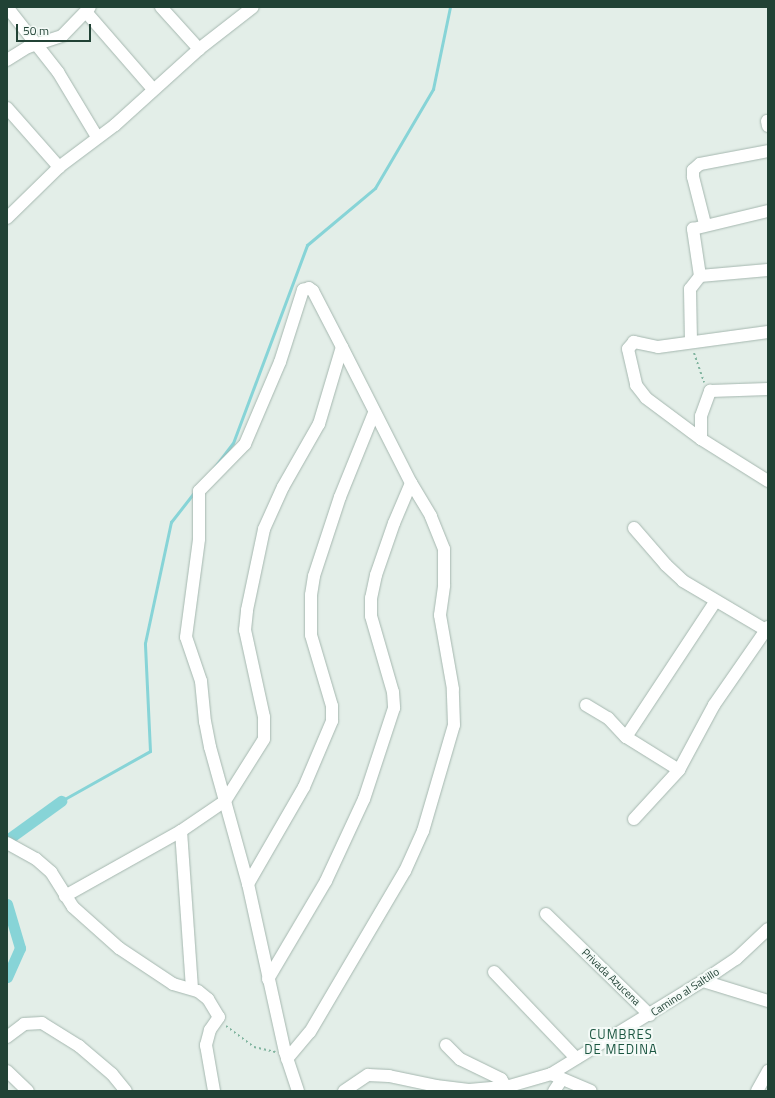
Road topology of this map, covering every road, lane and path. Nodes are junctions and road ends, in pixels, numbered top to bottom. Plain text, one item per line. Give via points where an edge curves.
1 (7, 7) edge
2 (161, 7) edge
3 (246, 9) edge
4 (88, 10) edge
5 (35, 45) junction
6 (199, 49) junction
7 (7, 60) edge
8 (153, 89) junction
9 (7, 108) edge
10 (97, 137) junction
11 (768, 151) edge
12 (59, 167) junction
13 (768, 211) edge
14 (7, 218) edge
15 (705, 224) junction
16 (768, 270) edge
17 (700, 276) junction
18 (768, 332) edge
19 (691, 342) junction
20 (342, 347) junction
21 (768, 389) edge
22 (710, 391) junction
23 (374, 413) junction
24 (701, 439) junction
25 (768, 481) edge
26 (411, 482) junction
27 (634, 528) dead end
28 (714, 602) junction
29 (767, 629) edge
30 (586, 705) dead end
31 (626, 737) junction
32 (679, 770) junction
33 (225, 801) junction
34 (634, 818) dead end
35 (181, 831) junction
36 (7, 843) edge
37 (248, 884) junction
38 (66, 896) junction
39 (546, 914) dead end
40 (768, 929) edge
41 (494, 972) dead end
42 (268, 979) junction
43 (703, 982) junction
44 (192, 989) junction
45 (768, 1002) edge
46 (650, 1015) junction
47 (219, 1017) junction
48 (7, 1037) edge
49 (446, 1045) dead end
50 (286, 1056) junction
51 (576, 1058) junction
52 (7, 1071) edge
53 (768, 1071) edge
54 (556, 1077) junction
55 (506, 1087) junction
56 (28, 1091) edge
57 (126, 1091) edge
58 (214, 1091) edge
59 (298, 1091) edge
60 (344, 1091) edge
61 (554, 1091) edge
62 (591, 1091) edge
63 (756, 1091) edge

1 - 5 street
2 - 6 street
3 - 6 street
4 - 5 street via 62,36
4 - 8 street
5 - 7 street
5 - 10 street via 58,72
6 - 8 street
8 - 10 street via 133,110
9 - 12 street
10 - 12 street
11 - 15 street via 700,164 693,170
12 - 14 street
13 - 15 street
15 - 17 street via 691,231
16 - 17 street
17 - 19 street via 690,289
18 - 19 street
19 - 22 path via 700,373
19 - 24 street via 658,347 634,342 628,348 640,391
20 - 23 street
20 - 33 street via 319,424 283,487 264,529 245,630 264,717 264,739
20 - 33 street via 313,291 309,288 302,290 280,362 245,444 202,486 198,497 199,539 186,637 201,681 204,722
21 - 22 street
22 - 24 street via 701,416
23 - 26 street
23 - 37 street via 340,497 314,576 311,595 311,636 332,706 332,721 304,787
24 - 25 street
26 - 42 street via 376,575 372,598 371,616 393,692 393,719 364,799 326,881
26 - 50 street via 431,516 444,549 444,585 440,615 453,690 454,725 423,831 405,871 310,1032
27 - 28 street via 666,566
28 - 29 street
28 - 31 street
29 - 32 street via 714,705
30 - 31 street via 608,718
31 - 32 street
32 - 34 street
33 - 35 street
33 - 37 street
35 - 38 street
35 - 44 street
36 - 38 street via 36,859 51,872
37 - 42 street
38 - 44 street via 73,907 119,948 173,984
39 - 46 street, Privada Azucena
40 - 43 street, Camino al Saltillo via 736,959
41 - 51 street
42 - 50 street
43 - 45 street
43 - 46 street, Camino al Saltillo
44 - 47 street via 203,993
46 - 51 street, Camino al Saltillo
47 - 50 path via 228,1029 254,1047
47 - 58 street via 210,1030 206,1045
48 - 57 street via 24,1024 42,1023 79,1046 112,1074
49 - 55 street via 460,1059 501,1079
50 - 59 street
51 - 54 street, Camino al Saltillo
52 - 56 street
53 - 63 street
54 - 55 street, Camino al Saltillo
54 - 61 street
54 - 62 street
55 - 60 street, Camino al Saltillo via 469,1090 389,1076 368,1075

